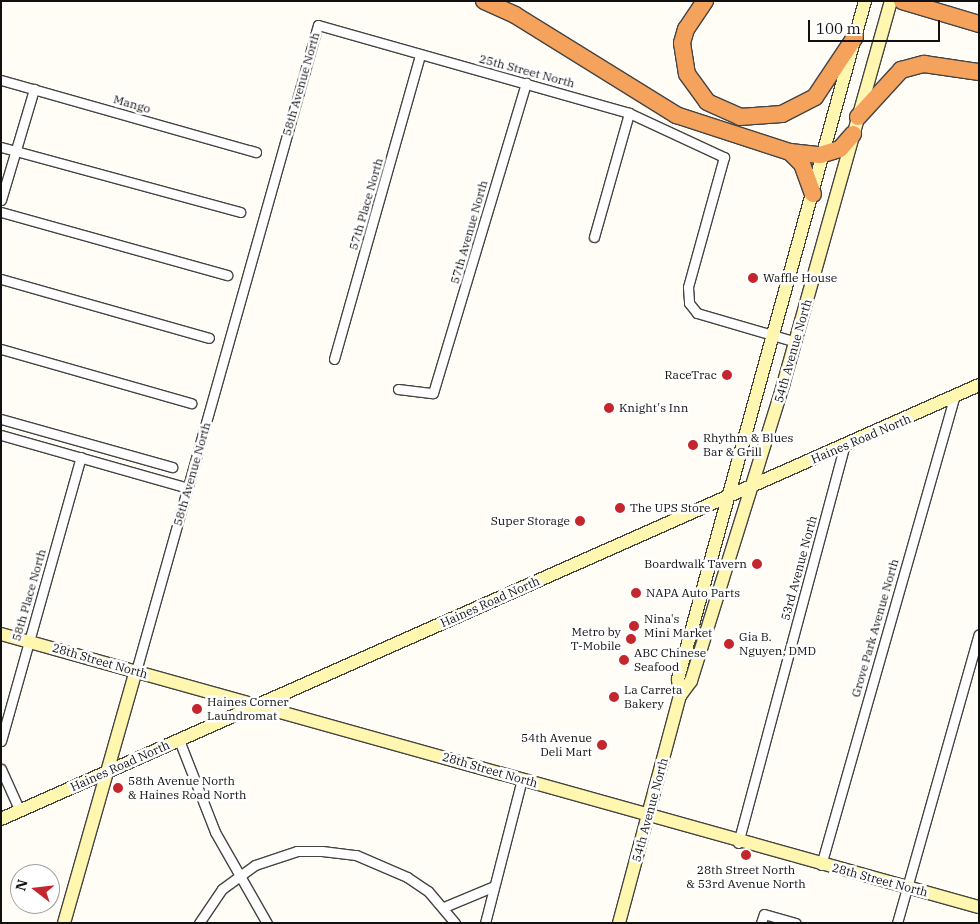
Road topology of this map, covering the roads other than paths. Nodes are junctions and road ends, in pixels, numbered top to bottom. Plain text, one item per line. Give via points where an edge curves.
1 (484, 1) edge
2 (705, 1) edge
3 (866, 1) edge
4 (891, 1) edge
5 (902, 1) edge
6 (943, 13) junction
7 (979, 24) edge
8 (318, 25) joint
9 (855, 36) junction
10 (420, 55) junction
11 (979, 72) edge
12 (1, 80) edge
13 (526, 83) junction
14 (34, 89) junction
15 (629, 113) junction
16 (858, 117) junction
17 (853, 134) junction
18 (1, 147) edge
19 (15, 152) junction
20 (256, 152) dead end
21 (790, 152) junction
22 (824, 154) junction
23 (813, 194) junction
24 (1, 200) edge
25 (1, 212) edge
26 (240, 212) dead end
27 (594, 237) dead end
28 (227, 275) dead end
29 (1, 280) edge
30 (774, 336) junction
31 (209, 338) dead end
32 (796, 342) junction
33 (1, 349) edge
34 (334, 359) dead end
35 (979, 385) edge
36 (398, 389) dead end
37 (954, 397) junction
38 (191, 403) dead end
39 (1, 418) edge
40 (1, 435) edge
41 (845, 445) junction
42 (81, 457) junction
43 (172, 467) dead end
44 (752, 486) junction
45 (188, 488) junction
46 (732, 494) junction
47 (1, 634) edge
48 (979, 634) edge
49 (29, 642) junction
50 (974, 666) edge
51 (136, 672) junction
52 (680, 696) junction
53 (255, 706) junction
54 (179, 740) junction
55 (1, 741) edge
56 (1, 769) edge
57 (109, 770) junction
58 (522, 779) junction
59 (20, 811) junction
60 (649, 817) junction
61 (1, 820) edge
62 (738, 843) junction
63 (821, 865) junction
64 (238, 877) junction
65 (492, 887) junction
66 (907, 887) junction
67 (444, 907) junction
68 (979, 908) edge
69 (763, 918) edge
70 (64, 923) edge
71 (199, 923) edge
72 (267, 923) edge
73 (455, 923) edge
74 (485, 923) edge
75 (619, 923) edge
76 (796, 923) edge
77 (896, 923) edge

1 - 21 highway via 516,15 676,115
2 - 9 highway via 691,17 682,43 686,74 707,102 740,117 782,114 816,97
3 - 9 street, 54th Avenue North
4 - 6 highway
4 - 16 street, 54th Avenue North
5 - 6 highway
6 - 7 highway
8 - 10 street, 25th Street North
8 - 45 street, 58th Avenue North
9 - 22 street, 54th Avenue North
10 - 13 street, 25th Street North
10 - 34 street, 57th Place North
11 - 16 highway via 924,64 901,70
12 - 14 street, Mango
13 - 15 street, 25th Street North
13 - 36 street, 57th Avenue North via 436,388 430,395
14 - 19 street
14 - 20 street, Mango
15 - 27 street
15 - 30 street, 25th Street North via 724,157 688,287 689,303 697,313
16 - 17 street, 54th Avenue North
17 - 22 highway via 840,149
17 - 32 street, 54th Avenue North
18 - 19 street
19 - 24 street
19 - 26 street
21 - 22 highway
21 - 23 highway via 802,164
22 - 23 street, 54th Avenue North
23 - 30 street, 54th Avenue North
25 - 28 street
29 - 31 street
30 - 32 street
30 - 46 street, 54th Avenue North
32 - 44 street, 54th Avenue North
33 - 38 street
35 - 37 street, Haines Road North
37 - 41 street, Haines Road North
37 - 63 street, Grove Park Avenue North
39 - 43 street
40 - 42 street
41 - 44 street, Haines Road North
41 - 62 street, 53rd Avenue North
42 - 45 street
42 - 49 street, 58th Place North
44 - 46 street, Haines Road North
44 - 52 street, 54th Avenue North via 691,681
45 - 51 street, 58th Avenue North
46 - 52 street, 54th Avenue North via 678,679
46 - 53 street, Haines Road North
47 - 49 street, 28th Street North
48 - 50 street
49 - 51 street, 28th Street North
49 - 55 street, 58th Place North
50 - 66 street
51 - 53 street, 28th Street North
51 - 57 street, 58th Avenue North
52 - 60 street, 54th Avenue North
53 - 54 street, Haines Road North
53 - 58 street, 28th Street North
54 - 57 street, Haines Road North
54 - 64 street via 215,832
56 - 59 street
57 - 59 street, Haines Road North
57 - 70 street, 58th Avenue North
58 - 60 street, 28th Street North
58 - 65 street
59 - 61 street, Haines Road North
60 - 62 street, 28th Street North
60 - 75 street, 54th Avenue North
62 - 63 street, 28th Street North
63 - 66 street, 28th Street North
64 - 67 street via 255,865 297,851 356,856 407,877
64 - 71 street via 222,889
64 - 72 street
65 - 67 street
65 - 74 street
66 - 68 street, 28th Street North
66 - 77 street
67 - 73 street
69 - 76 street

